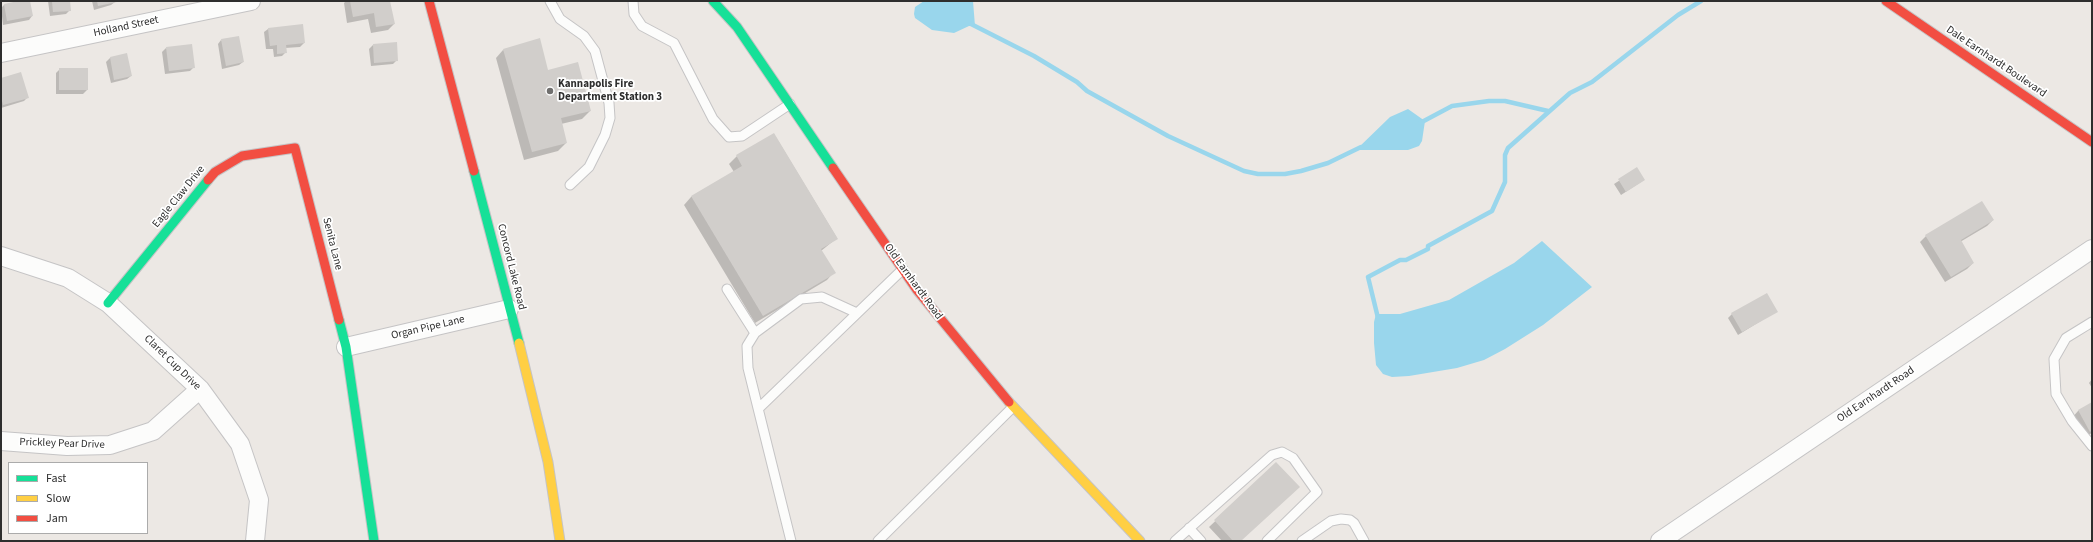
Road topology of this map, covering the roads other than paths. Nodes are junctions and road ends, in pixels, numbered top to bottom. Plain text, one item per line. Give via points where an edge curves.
1 (251, 1) edge
2 (429, 1) edge
3 (550, 1) edge
4 (633, 1) edge
5 (713, 1) edge
6 (1886, 1) edge
7 (1, 53) edge
8 (790, 104) junction
9 (2092, 142) edge
10 (295, 148) joint
11 (570, 185) dead end
12 (2092, 249) edge
13 (1, 256) edge
14 (903, 270) junction
15 (727, 289) dead end
16 (108, 302) junction
17 (509, 309) junction
18 (857, 313) junction
19 (2092, 322) edge
20 (754, 333) junction
21 (346, 347) junction
22 (200, 389) junction
23 (1013, 407) junction
24 (759, 408) junction
25 (1, 441) edge
26 (2092, 446) edge
27 (1189, 528) junction
28 (255, 541) edge
29 (374, 541) edge
30 (560, 541) edge
31 (791, 541) edge
32 (878, 541) edge
33 (1140, 541) edge
34 (1174, 541) edge
35 (1201, 541) edge
36 (1267, 541) edge
37 (1302, 541) edge
38 (1364, 541) edge
39 (1660, 541) edge

1 - 7 street, Holland Street
2 - 17 street, Concord Lake Road
3 - 11 lane via 560,19 584,36 595,51 609,103 610,118 589,167
4 - 8 lane via 634,14 642,26 674,43 713,119 729,137 742,136
5 - 8 street, Old Earnhardt Road via 738,27
6 - 9 street, Dale Earnhardt Boulevard
8 - 14 street, Old Earnhardt Road
10 - 16 street, Eagle Claw Drive via 242,156 215,172
10 - 21 street, Senita Lane
12 - 39 street, Old Earnhardt Road
13 - 16 street, Claret Cup Drive via 68,278
14 - 18 lane
14 - 23 street, Old Earnhardt Road
15 - 20 lane
16 - 22 street, Claret Cup Drive
17 - 21 street, Organ Pipe Lane
17 - 30 street, Concord Lake Road via 548,462
18 - 20 lane via 822,297 801,299
18 - 24 lane
19 - 26 lane via 2066,338 2054,359 2056,394 2072,421
20 - 24 lane via 747,346 748,368
21 - 29 street, Senita Lane
22 - 25 street, Prickley Pear Drive via 153,431 110,446
22 - 28 street, Claret Cup Drive via 240,444 258,500
23 - 32 lane
23 - 33 street, Old Earnhardt Road
24 - 31 lane
27 - 34 lane
27 - 35 lane
27 - 36 lane via 1272,456 1282,452 1293,458 1317,492
37 - 38 lane via 1331,521 1341,519 1354,523

